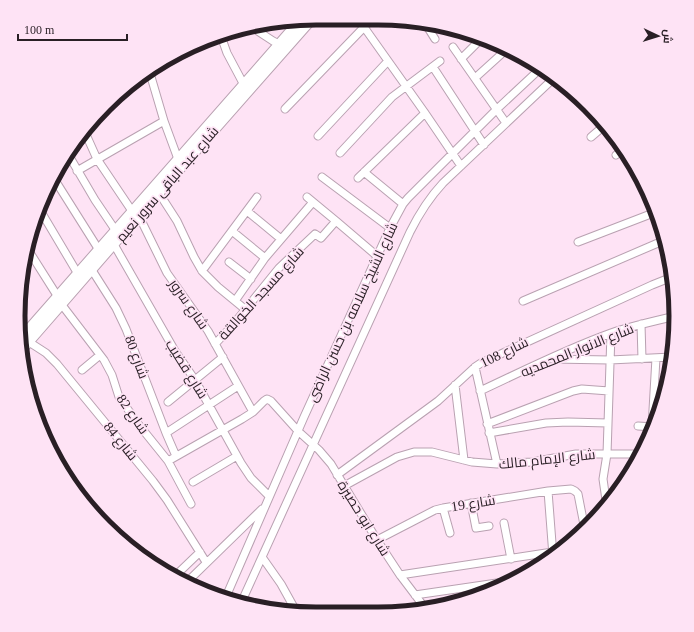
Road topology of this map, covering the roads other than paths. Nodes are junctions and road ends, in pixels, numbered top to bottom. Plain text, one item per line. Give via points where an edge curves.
1 (295, 26) edge
2 (306, 26) edge
3 (364, 27) joint
4 (430, 30) edge
5 (258, 31) edge
6 (436, 39) dead end
7 (222, 40) edge
8 (478, 42) edge
9 (279, 44) junction
10 (453, 47) dead end
11 (503, 53) edge
12 (462, 59) junction
13 (440, 61) dead end
14 (388, 62) junction
15 (432, 67) junction
16 (537, 72) edge
17 (151, 76) edge
18 (475, 78) junction
19 (550, 81) edge
20 (244, 84) junction
21 (406, 86) junction
22 (285, 109) dead end
23 (497, 109) junction
24 (425, 113) junction
25 (164, 121) junction
26 (506, 123) junction
27 (601, 128) edge
28 (475, 130) junction
29 (87, 136) edge
30 (318, 136) dead end
31 (591, 136) dead end
32 (484, 145) junction
33 (340, 152) dead end
34 (452, 153) junction
35 (619, 153) edge
36 (616, 155) dead end
37 (71, 159) edge
38 (178, 159) junction
39 (98, 160) junction
40 (461, 166) junction
41 (77, 171) junction
42 (364, 172) junction
43 (322, 177) dead end
44 (358, 178) dead end
45 (57, 183) edge
46 (156, 189) junction
47 (257, 197) dead end
48 (403, 204) junction
49 (247, 210) junction
50 (136, 214) junction
51 (651, 214) edge
52 (43, 215) edge
53 (336, 221) junction
54 (390, 228) junction
55 (232, 231) junction
56 (113, 237) junction
57 (281, 238) junction
58 (578, 242) dead end
59 (659, 242) edge
60 (98, 250) junction
61 (32, 256) edge
62 (378, 256) junction
63 (265, 258) junction
64 (229, 262) dead end
65 (90, 266) junction
66 (202, 271) junction
67 (78, 274) junction
68 (251, 279) junction
69 (667, 280) edge
70 (60, 301) junction
71 (235, 301) junction
72 (523, 302) dead end
73 (246, 310) junction
74 (669, 318) edge
75 (641, 324) junction
76 (610, 333) junction
77 (26, 339) edge
78 (26, 342) edge
79 (215, 344) junction
80 (100, 355) junction
81 (666, 357) edge
82 (223, 358) junction
83 (656, 358) junction
84 (548, 359) junction
85 (642, 359) junction
86 (610, 360) junction
87 (475, 367) junction
88 (82, 370) dead end
89 (195, 380) junction
90 (455, 385) junction
91 (238, 386) junction
92 (480, 391) junction
93 (609, 391) junction
94 (168, 402) dead end
95 (209, 406) junction
96 (654, 411) edge
97 (253, 412) junction
98 (608, 423) junction
99 (487, 424) junction
100 (638, 426) dead end
101 (647, 427) edge
102 (224, 430) junction
103 (298, 431) junction
104 (166, 433) junction
105 (489, 433) junction
106 (313, 443) junction
107 (607, 454) junction
108 (634, 454) edge
109 (176, 456) junction
110 (237, 456) junction
111 (464, 460) junction
112 (168, 461) junction
113 (497, 464) junction
114 (337, 475) junction
115 (193, 482) dead end
116 (344, 486) junction
117 (548, 491) junction
118 (269, 496) junction
119 (606, 497) edge
120 (471, 503) junction
121 (191, 504) dead end
122 (265, 506) junction
123 (443, 508) junction
124 (584, 522) edge
125 (504, 523) dead end
126 (489, 526) dead end
127 (450, 533) dead end
128 (377, 540) junction
129 (554, 547) edge
130 (200, 552) junction
131 (545, 554) edge
132 (262, 556) junction
133 (511, 559) junction
134 (206, 562) junction
135 (179, 573) edge
136 (400, 575) junction
137 (190, 578) edge
138 (492, 584) edge
139 (227, 593) edge
140 (415, 595) junction
141 (243, 598) edge
142 (422, 604) edge
143 (293, 606) edge

1 - 9 street, شارع عبد الباقى سرور نعيم
2 - 46 street, شارع عبد الباقى سرور نعيم
3 - 14 street
3 - 22 street
4 - 6 street
5 - 9 street
7 - 20 street
8 - 12 street
9 - 20 street, شارع عبد الباقى سرور نعيم
10 - 12 street
11 - 18 street
12 - 18 street
13 - 15 street
14 - 21 street
14 - 30 street
15 - 21 street
15 - 28 street
16 - 23 street, شارع الشيخ سلامه بن حسن الراضى
17 - 25 street
18 - 23 street
19 - 26 street, شارع الشيخ سلامه بن حسن الراضى
20 - 38 street, شارع عبد الباقى سرور نعيم
21 - 24 street
21 - 33 street via 392,97
23 - 26 street
23 - 28 street, شارع الشيخ سلامه بن حسن الراضى
24 - 34 street
24 - 42 street
25 - 38 street
25 - 39 street
26 - 32 street, شارع الشيخ سلامه بن حسن الراضى
27 - 31 street
28 - 32 street
28 - 34 street, شارع الشيخ سلامه بن حسن الراضى
29 - 39 street, شارع سرور
32 - 40 street, شارع الشيخ سلامه بن حسن الراضى
34 - 40 street
34 - 48 street, شارع الشيخ سلامه بن حسن الراضى
35 - 36 street
37 - 41 street, شارع قضيب
38 - 46 street, شارع عبد الباقى سرور نعيم
39 - 41 street
39 - 50 street, شارع سرور
40 - 106 street, شارع الشيخ سلامه بن حسن الراضى via 422,209
41 - 56 street, شارع قضيب
42 - 44 street
42 - 48 street
43 - 54 street
45 - 60 street
46 - 50 street, شارع عبد الباقى سرور نعيم
46 - 66 street via 177,221
47 - 49 street
48 - 54 street, شارع الشيخ سلامه بن حسن الراضى
49 - 55 street
49 - 57 street
50 - 56 street, شارع عبد الباقى سرور نعيم
50 - 56 street, شارع عبد الباقى سرور نعيم
50 - 79 street, شارع سرور via 167,273
51 - 58 street
52 - 67 street
53 - 57 street via 310,200
53 - 62 street
53 - 73 street, شارع مسجد الخوالقة via 322,238 315,234 285,262
54 - 62 street, شارع الشيخ سلامه بن حسن الراضى
55 - 63 street
55 - 66 street
56 - 60 street, شارع عبد الباقى سرور نعيم
56 - 65 street, شارع عبد الباقى سرور نعيم
56 - 89 street, شارع قضيب via 175,351
57 - 63 street
59 - 72 street
60 - 65 street, شارع عبد الباقى سرور نعيم
61 - 70 street, شارع 82
62 - 103 street, شارع الشيخ سلامه بن حسن الراضى
63 - 68 street
64 - 68 street
65 - 67 street, شارع عبد الباقى سرور نعيم
65 - 70 street, شارع عبد الباقى سرور نعيم
65 - 104 street, شارع 80 via 126,329
66 - 71 street
67 - 70 street, شارع عبد الباقى سرور نعيم
68 - 71 street
69 - 87 street, شارع 108 via 513,347
70 - 77 street, شارع عبد الباقى سرور نعيم
70 - 80 street, شارع 82
71 - 73 street
73 - 79 street, شارع مسجد الخوالقة
74 - 75 street, شارع الانوار المحمديه
75 - 76 street, شارع الانوار المحمديه
75 - 85 street
76 - 84 street, شارع الانوار المحمديه
76 - 86 street
78 - 130 street, شارع 84 via 41,349 57,364 153,481
79 - 82 street, شارع سرور
80 - 88 street
80 - 112 street, شارع 82 via 122,402
81 - 83 street
82 - 89 street
82 - 91 street, شارع سرور
83 - 85 street
83 - 96 street
84 - 86 street
84 - 92 street, شارع الانوار المحمديه
85 - 86 street
86 - 93 street
87 - 90 street, شارع 108
87 - 92 street
89 - 94 street
89 - 95 street, شارع قضيب
90 - 111 street
90 - 114 street, شارع 108 via 438,401
91 - 95 street
91 - 97 street, شارع سرور
92 - 99 street
93 - 98 street
93 - 99 street via 572,390
95 - 102 street, شارع قضيب
95 - 104 street
97 - 102 street
97 - 103 street, شارع ابو حصيرة via 264,401 269,400
98 - 105 street via 546,423
98 - 107 street
99 - 105 street
100 - 101 street
102 - 109 street
102 - 110 street, شارع قضيب
103 - 106 street, شارع ابو حصيرة
103 - 118 street, شارع الشيخ سلامه بن حسن الراضى
104 - 109 street, شارع 80
105 - 113 street
106 - 114 street, شارع ابو حصيرة
106 - 132 street, شارع الشيخ سلامه بن حسن الراضى
107 - 108 street, شارع الإمام مالك
107 - 113 street, شارع الإمام مالك via 576,454
107 - 119 street via 603,479
109 - 112 street
110 - 115 street
110 - 118 street, شارع قضيب via 251,478
111 - 113 street, شارع الإمام مالك
111 - 116 street, شارع الإمام مالك via 426,451 408,452
112 - 121 street, شارع 82
114 - 116 street, شارع ابو حصيرة
116 - 128 street, شارع ابو حصيرة
117 - 120 street, شارع 19
117 - 124 street, شارع 19 via 575,491 579,498
117 - 129 street
118 - 122 street, شارع الشيخ سلامه بن حسن الراضى
120 - 123 street, شارع 19
120 - 126 street via 476,528
122 - 134 street
122 - 139 street, شارع الشيخ سلامه بن حسن الراضى
123 - 127 street
123 - 128 street, شارع 19
125 - 133 street
128 - 136 street, شارع ابو حصيرة
130 - 134 street, شارع 84
130 - 135 street
131 - 133 street
132 - 141 street, شارع الشيخ سلامه بن حسن الراضى
132 - 143 street
133 - 136 street
134 - 137 street
136 - 140 street, شارع ابو حصيرة
138 - 140 street
140 - 142 street, شارع ابو حصيرة

